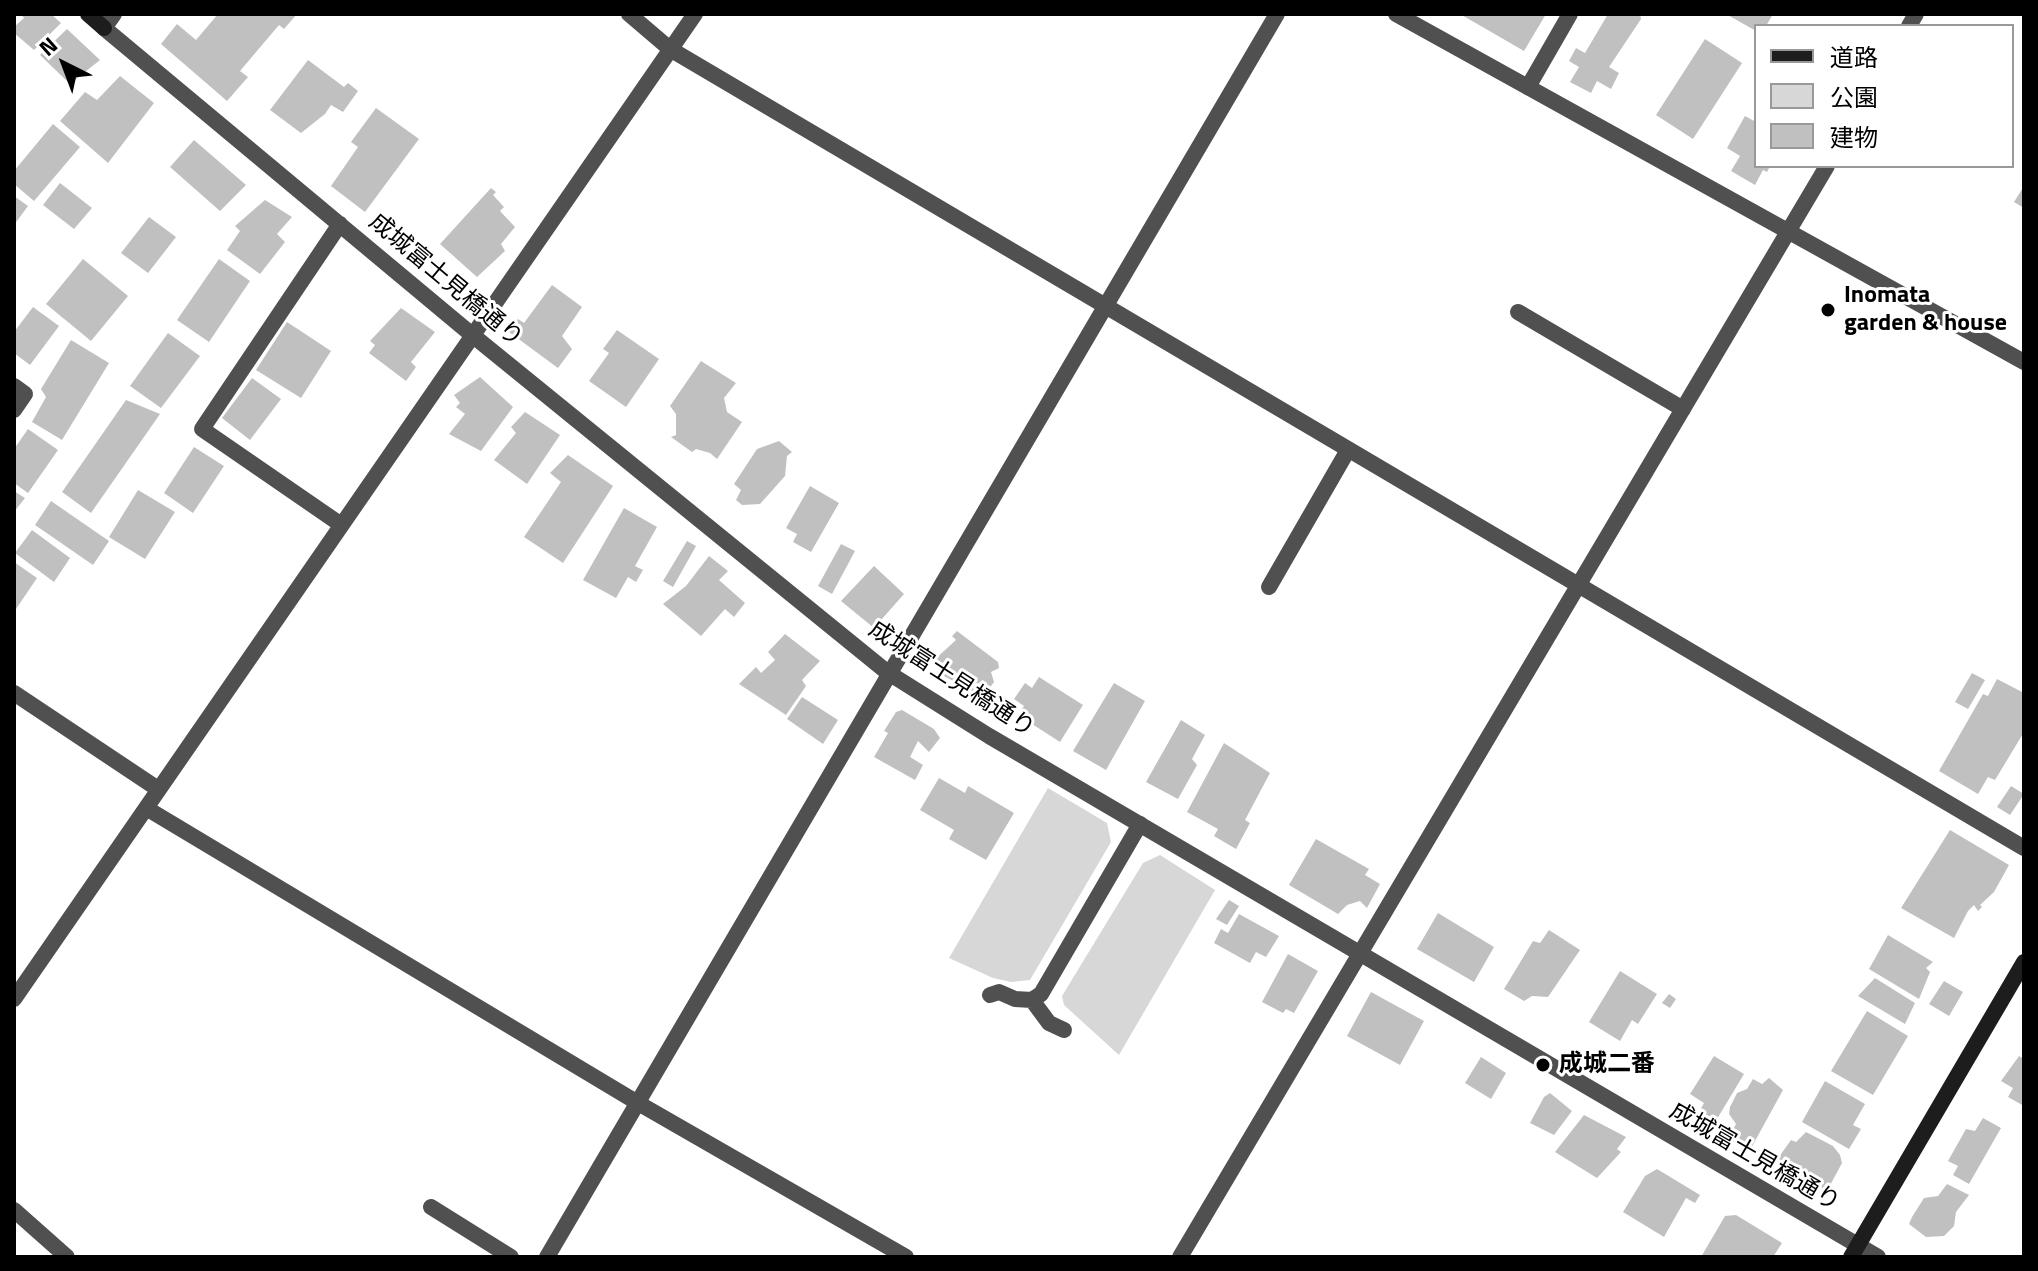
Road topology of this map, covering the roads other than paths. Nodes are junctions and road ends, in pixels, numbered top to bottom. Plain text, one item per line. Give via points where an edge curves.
1 (88, 14) edge
2 (629, 14) edge
3 (695, 14) edge
4 (1277, 14) edge
5 (1396, 14) edge
6 (1570, 14) edge
7 (109, 21) edge
8 (670, 49) junction
9 (1528, 87) junction
10 (1826, 168) edge
11 (340, 224) junction
12 (1788, 232) junction
13 (1103, 306) junction
14 (1518, 312) dead end
15 (471, 334) junction
16 (2024, 362) edge
17 (14, 386) edge
18 (1683, 409) junction
19 (14, 410) edge
20 (1348, 450) junction
21 (340, 524) junction
22 (1578, 586) junction
23 (1269, 587) dead end
24 (887, 672) junction
25 (14, 693) edge
26 (158, 789) junction
27 (146, 808) junction
28 (1140, 824) junction
29 (2024, 848) edge
30 (1359, 953) junction
31 (2024, 962) edge
32 (990, 995) dead end
33 (14, 999) edge
34 (1032, 1000) junction
35 (1064, 1030) dead end
36 (638, 1103) junction
37 (431, 1207) dead end
38 (14, 1210) edge
39 (1855, 1251) edge
40 (67, 1257) edge
41 (511, 1257) edge
42 (547, 1257) edge
43 (906, 1257) edge
44 (1180, 1257) edge
45 (1878, 1257) edge

1 - 7 street, 成城富士見橋通り
2 - 8 street
3 - 8 street
4 - 13 street
5 - 9 street
6 - 9 street
7 - 11 street, 成城富士見橋通り
8 - 13 street
8 - 15 street
9 - 12 street
10 - 12 street
11 - 15 street, 成城富士見橋通り
11 - 21 street via 202,429
12 - 16 street
12 - 18 street
13 - 20 street
13 - 24 street
14 - 18 street
15 - 21 street
15 - 24 street, 成城富士見橋通り
17 - 19 street via 25,394
18 - 22 street
20 - 22 street
20 - 23 street
21 - 26 street
22 - 29 street
22 - 30 street
24 - 28 street, 成城富士見橋通り
24 - 36 street
25 - 26 street
26 - 27 street
27 - 33 street
27 - 36 street
28 - 30 street, 成城富士見橋通り
28 - 34 street via 1041,994
30 - 39 street, 成城富士見橋通り
30 - 44 street
31 - 39 street
32 - 34 street via 999,992
34 - 35 street via 1049,1023
36 - 42 street
36 - 43 street
37 - 41 street
38 - 40 street
39 - 45 street, 成城富士見橋通り

